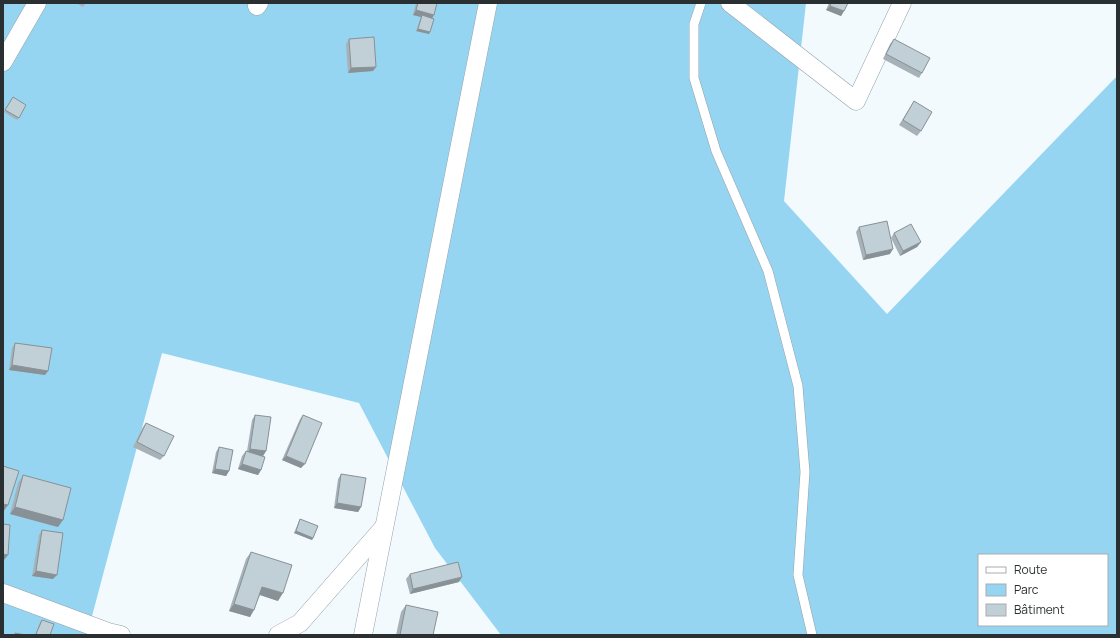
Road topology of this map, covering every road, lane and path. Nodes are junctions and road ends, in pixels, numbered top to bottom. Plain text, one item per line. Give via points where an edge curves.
1 (37, 3) edge
2 (488, 3) edge
3 (701, 3) edge
4 (730, 3) edge
5 (902, 3) edge
6 (3, 62) edge
7 (385, 526) junction
8 (3, 593) edge
9 (121, 635) edge
10 (278, 635) edge
11 (363, 635) edge
12 (812, 635) edge

1 - 6 street
2 - 7 street
3 - 12 lane via 694,24 694,78 716,151 768,271 798,386 805,472 798,575
4 - 5 street via 856,101
7 - 10 street via 300,623
7 - 11 street
8 - 9 street

